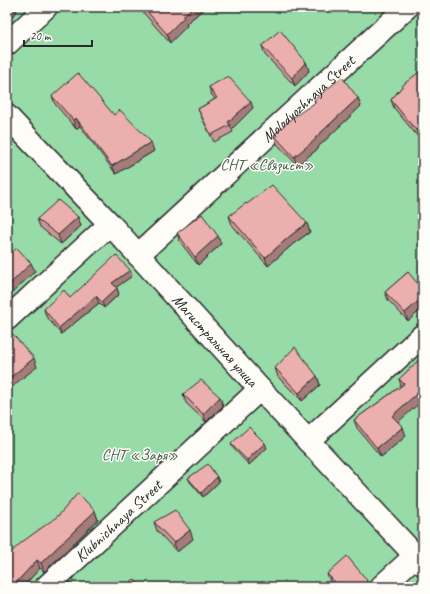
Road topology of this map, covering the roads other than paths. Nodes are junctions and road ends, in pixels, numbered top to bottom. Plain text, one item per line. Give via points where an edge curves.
1 (46, 7) edge
2 (407, 7) edge
3 (7, 44) edge
4 (7, 116) edge
5 (110, 224) junction
6 (138, 255) junction
7 (7, 319) edge
8 (423, 335) edge
9 (260, 389) junction
10 (308, 441) junction
11 (419, 560) edge
12 (46, 587) edge
13 (381, 587) edge

1 - 3 street
2 - 6 street, Molodyozhnaya Street
4 - 5 street, Магистральная улица
5 - 6 street, Магистральная улица
5 - 7 street
6 - 9 street, Магистральная улица
8 - 10 street
9 - 10 street, Магистральная улица
9 - 12 street, Klubnichnaya Street
10 - 11 street, Магистральная улица
11 - 13 street

